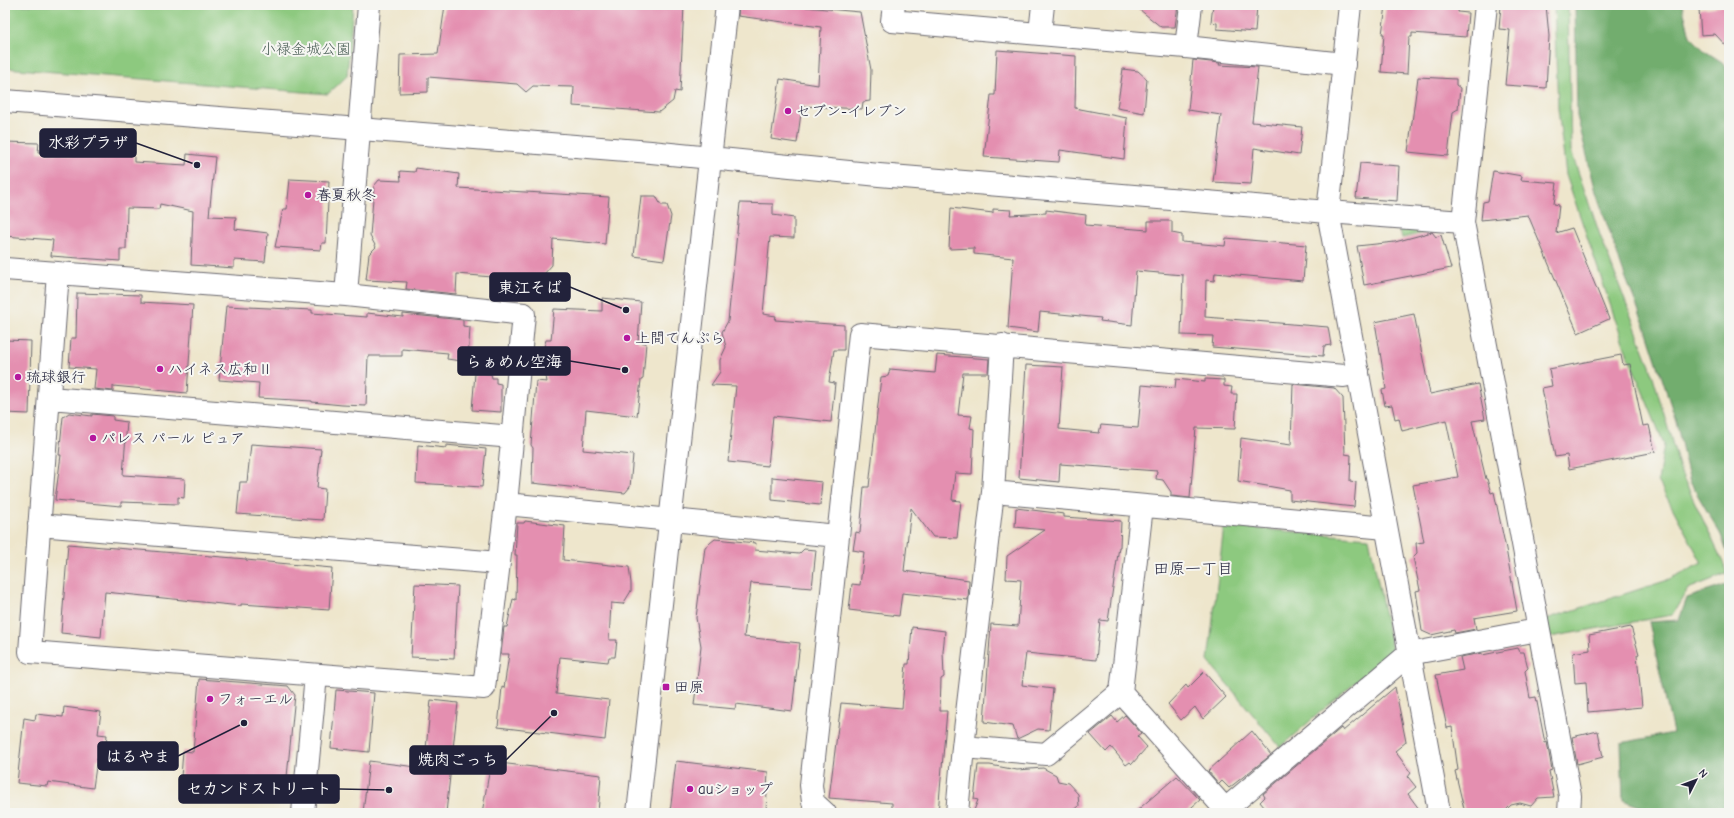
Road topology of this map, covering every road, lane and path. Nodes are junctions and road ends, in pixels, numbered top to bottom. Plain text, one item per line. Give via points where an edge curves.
1 (369, 5) edge
2 (727, 5) edge
3 (894, 5) edge
4 (1043, 5) edge
5 (1191, 5) edge
6 (1350, 5) edge
7 (1486, 5) edge
8 (1040, 33) junction
9 (1186, 47) junction
10 (1344, 64) junction
11 (5, 100) edge
12 (360, 129) junction
13 (710, 158) junction
14 (1328, 212) junction
15 (1463, 222) junction
16 (5, 269) edge
17 (58, 273) junction
18 (346, 296) junction
19 (1002, 345) junction
20 (1358, 372) junction
21 (50, 398) junction
22 (513, 437) junction
23 (993, 492) junction
24 (506, 504) junction
25 (1142, 506) junction
26 (670, 519) junction
27 (39, 524) junction
28 (1386, 528) junction
29 (838, 536) junction
30 (499, 563) junction
31 (1538, 630) junction
32 (1409, 654) junction
33 (316, 676) junction
34 (1121, 692) junction
35 (963, 747) junction
36 (1223, 811) edge
37 (303, 813) edge
38 (638, 813) edge
39 (825, 813) edge
40 (957, 813) edge
41 (1437, 813) edge
42 (1569, 813) edge

1 - 12 street
2 - 13 street
3 - 8 street via 892,21
4 - 8 street
5 - 9 street
6 - 10 street
7 - 15 street
8 - 9 street
9 - 10 street
10 - 14 street
11 - 12 street
12 - 13 street
12 - 18 street
13 - 14 street via 879,175
13 - 26 street
14 - 15 street
14 - 20 street
15 - 31 street
16 - 17 street
17 - 18 street
17 - 21 street
18 - 22 street via 524,314
19 - 20 street via 1344,376
19 - 23 street
19 - 29 street via 860,334
20 - 28 street
21 - 22 street
21 - 27 street
22 - 24 street
23 - 25 street
23 - 35 street
24 - 26 street
24 - 30 street
25 - 28 street
25 - 34 street
26 - 29 street
26 - 38 street
27 - 30 street
27 - 33 street via 30,652
28 - 32 street
29 - 39 street via 811,785 812,802
30 - 33 street via 484,688
31 - 32 street
31 - 42 street via 1570,796
32 - 36 street
32 - 41 street via 1438,806
33 - 37 street
34 - 35 street via 1046,754
34 - 36 street
35 - 40 street

